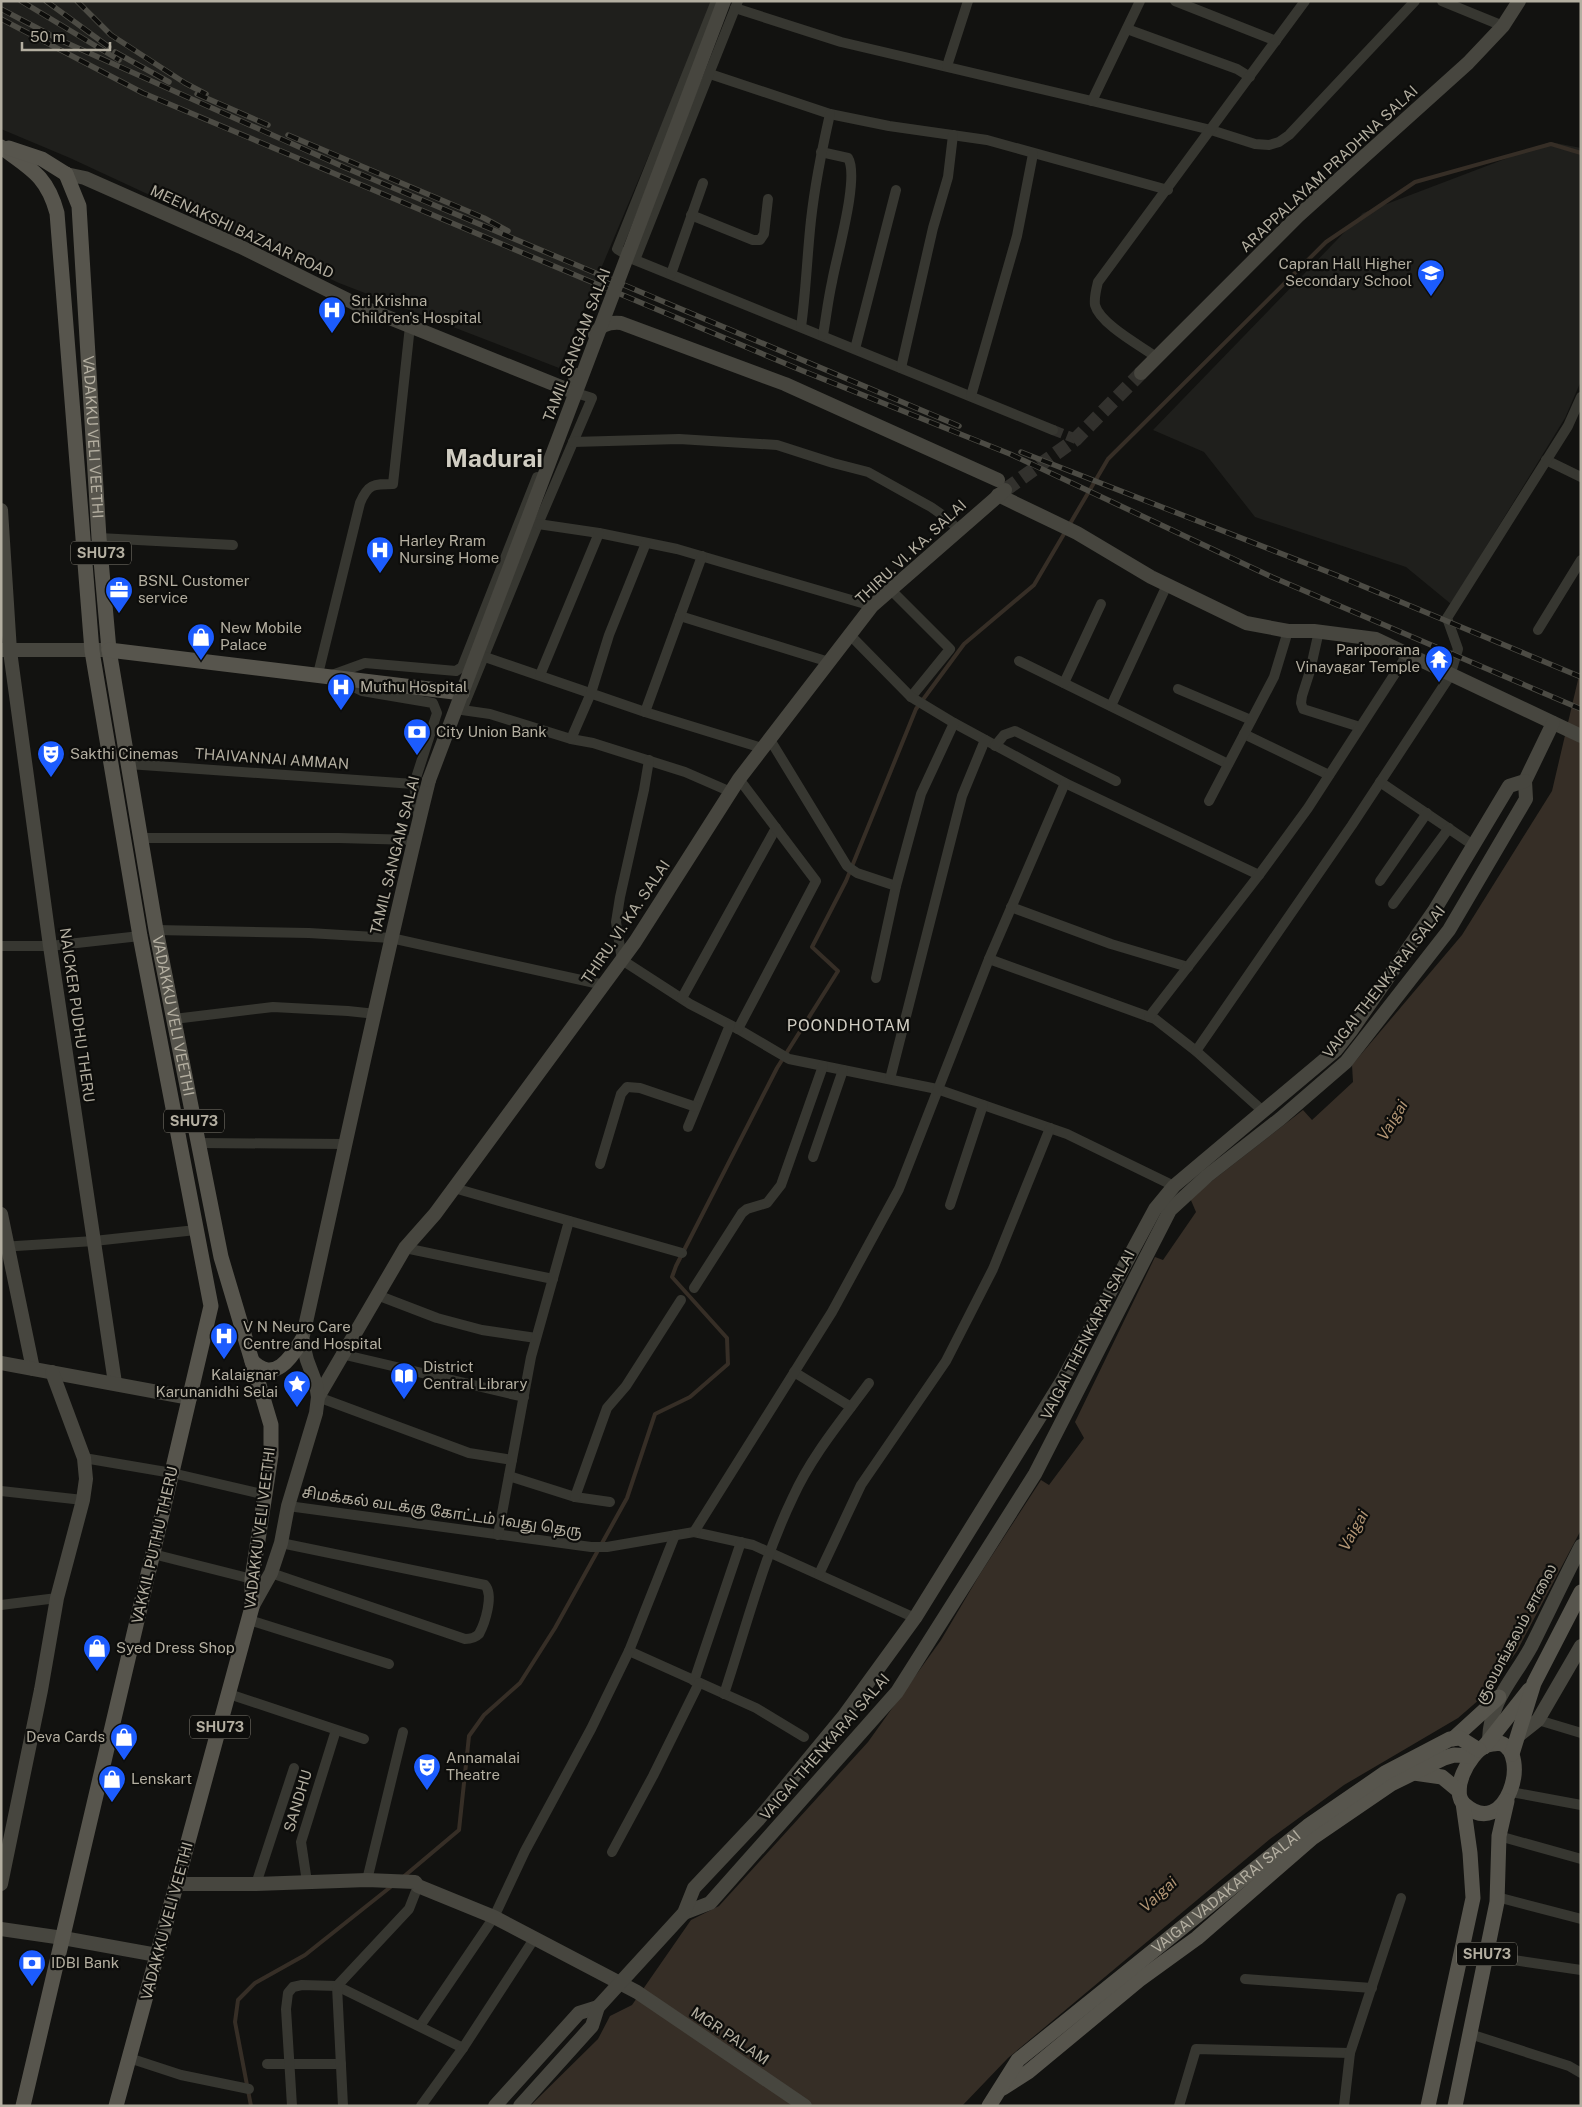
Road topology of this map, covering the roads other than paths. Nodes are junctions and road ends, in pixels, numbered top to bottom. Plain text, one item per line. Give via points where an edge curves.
1 (716, 1) edge
2 (968, 1) edge
3 (1140, 1) edge
4 (1175, 1) edge
5 (1305, 1) edge
6 (1416, 1) edge
7 (1442, 1) edge
8 (1519, 1) edge
9 (732, 3) edge
10 (1502, 26) junction
11 (1127, 29) junction
12 (1276, 41) junction
13 (947, 66) junction
14 (710, 74) junction
15 (1250, 77) junction
16 (1092, 101) junction
17 (830, 114) junction
18 (1211, 130) junction
19 (953, 135) junction
20 (1, 146) edge
21 (821, 152) junction
22 (1033, 154) junction
23 (66, 174) junction
24 (703, 183) dead end
25 (896, 190) dead end
26 (1168, 190) junction
27 (768, 199) dead end
28 (57, 213) junction
29 (691, 215) junction
30 (635, 260) junction
31 (671, 274) junction
32 (410, 326) junction
33 (801, 327) junction
34 (823, 335) junction
35 (855, 349) junction
36 (1156, 358) junction
37 (901, 368) junction
38 (1141, 374) tunnel mouth
39 (571, 391) junction
40 (971, 396) junction
41 (1581, 397) edge
42 (1053, 430) tunnel mouth
43 (573, 442) junction
44 (1546, 460) junction
45 (1581, 477) edge
46 (1000, 489) junction
47 (1, 510) edge
48 (538, 524) junction
49 (958, 530) junction
50 (599, 533) junction
51 (99, 538) junction
52 (646, 543) junction
53 (233, 545) dead end
54 (702, 556) junction
55 (1581, 560) edge
56 (1167, 585) junction
57 (891, 590) junction
58 (1101, 604) dead end
59 (872, 606) junction
60 (680, 616) junction
61 (1538, 630) dead end
62 (1288, 631) junction
63 (1318, 631) junction
64 (850, 635) junction
65 (6, 650) edge
66 (109, 650) junction
67 (92, 651) junction
68 (1406, 655) junction
69 (485, 657) junction
70 (1020, 661) dead end
71 (829, 662) junction
72 (324, 675) junction
73 (540, 675) junction
74 (1450, 676) junction
75 (1064, 683) junction
76 (1178, 690) dead end
77 (462, 693) junction
78 (591, 693) junction
79 (911, 697) junction
80 (1111, 706) junction
81 (645, 712) junction
82 (1251, 720) junction
83 (954, 723) junction
84 (1557, 725) junction
85 (1360, 727) junction
86 (1244, 734) junction
87 (1581, 736) edge
88 (571, 739) junction
89 (985, 740) junction
90 (765, 743) junction
91 (995, 746) junction
92 (648, 760) junction
93 (128, 764) junction
94 (1228, 764) junction
95 (1330, 775) junction
96 (739, 779) junction
97 (1116, 781) dead end
98 (1526, 781) junction
99 (1380, 782) junction
100 (1066, 783) junction
101 (414, 784) junction
102 (731, 792) junction
103 (1209, 802) dead end
104 (1427, 813) junction
105 (418, 823) junction
106 (776, 828) junction
107 (1449, 828) junction
108 (141, 838) junction
109 (415, 840) junction
110 (1473, 845) junction
111 (1259, 875) junction
112 (1380, 882) dead end
113 (896, 886) junction
114 (1393, 904) dead end
115 (1011, 907) junction
116 (156, 930) junction
117 (140, 936) junction
118 (391, 938) junction
119 (1, 946) edge
120 (50, 946) junction
121 (988, 958) junction
122 (622, 960) junction
123 (1188, 967) junction
124 (876, 978) dead end
125 (604, 984) junction
126 (682, 998) junction
127 (376, 1014) junction
128 (1149, 1017) junction
129 (174, 1019) junction
130 (734, 1027) junction
131 (1196, 1051) junction
132 (823, 1066) junction
133 (842, 1070) junction
134 (890, 1079) junction
135 (937, 1089) junction
136 (983, 1105) junction
137 (696, 1107) junction
138 (1264, 1112) junction
139 (688, 1127) dead end
140 (1050, 1128) junction
141 (199, 1143) junction
142 (346, 1144) junction
143 (814, 1157) dead end
144 (600, 1164) dead end
145 (1174, 1186) junction
146 (454, 1188) junction
147 (950, 1205) dead end
148 (1, 1214) edge
149 (569, 1221) junction
150 (196, 1230) junction
151 (94, 1241) junction
152 (5, 1247) edge
153 (405, 1248) junction
154 (682, 1253) dead end
155 (553, 1279) junction
156 (694, 1288) dead end
157 (377, 1295) junction
158 (681, 1300) dead end
159 (211, 1306) junction
160 (237, 1310) junction
161 (536, 1338) junction
162 (302, 1340) junction
163 (341, 1354) junction
164 (252, 1361) junction
165 (1, 1364) edge
166 (33, 1369) junction
167 (52, 1372) junction
168 (794, 1372) junction
169 (115, 1384) junction
170 (869, 1384) dead end
171 (318, 1397) junction
172 (524, 1397) junction
173 (190, 1398) junction
174 (852, 1407) junction
175 (84, 1458) junction
176 (512, 1460) junction
177 (172, 1473) junction
178 (509, 1476) junction
179 (1, 1491) edge
180 (266, 1495) junction
181 (575, 1497) junction
182 (83, 1500) junction
183 (610, 1502) dead end
184 (288, 1506) junction
185 (694, 1532) junction
186 (498, 1534) junction
187 (675, 1535) junction
188 (741, 1542) junction
189 (281, 1543) junction
190 (1581, 1546) edge
191 (770, 1552) junction
192 (153, 1554) junction
193 (271, 1573) junction
194 (819, 1574) junction
195 (252, 1579) junction
196 (1581, 1592) edge
197 (57, 1598) junction
198 (1, 1605) edge
199 (250, 1613) junction
200 (915, 1618) junction
201 (1581, 1647) edge
202 (629, 1651) junction
203 (389, 1664) dead end
204 (696, 1682) junction
205 (1534, 1683) junction
206 (228, 1694) junction
207 (724, 1694) junction
208 (1499, 1698) junction
209 (1538, 1720) junction
210 (336, 1730) junction
211 (403, 1732) dead end
212 (1581, 1733) edge
213 (1519, 1735) junction
214 (804, 1737) dead end
215 (364, 1739) dead end
216 (1453, 1739) junction
217 (1481, 1748) junction
218 (1512, 1754) junction
219 (294, 1768) dead end
220 (1414, 1773) junction
221 (1509, 1796) junction
222 (1461, 1797) junction
223 (1581, 1805) edge
224 (1499, 1836) junction
225 (612, 1852) dead end
226 (1581, 1859) edge
227 (366, 1880) junction
228 (307, 1882) junction
229 (1, 1884) edge
230 (177, 1884) junction
231 (256, 1884) junction
232 (417, 1884) junction
233 (1497, 1897) junction
234 (1401, 1898) dead end
235 (684, 1913) junction
236 (494, 1917) junction
237 (1581, 1919) edge
238 (1, 1929) edge
239 (63, 1938) junction
240 (534, 1938) junction
241 (157, 1955) junction
242 (1486, 1956) junction
243 (1581, 1970) edge
244 (1246, 1979) dead end
245 (620, 1983) junction
246 (337, 1986) junction
247 (1372, 1988) junction
248 (598, 2007) junction
249 (420, 2026) junction
250 (1470, 2034) junction
251 (463, 2048) junction
252 (1350, 2053) junction
253 (129, 2058) junction
254 (267, 2064) dead end
255 (290, 2064) junction
256 (341, 2064) junction
257 (1581, 2065) edge
258 (1569, 2066) junction
259 (1581, 2073) edge
260 (249, 2089) dead end
261 (993, 2099) edge
262 (120, 2104) edge
263 (23, 2106) edge
264 (292, 2106) edge
265 (343, 2106) edge
266 (421, 2106) edge
267 (495, 2106) edge
268 (520, 2106) edge
269 (805, 2106) edge
270 (1179, 2106) edge
271 (1344, 2106) edge
272 (1428, 2106) edge
273 (1455, 2106) edge

1 - 30 street via 617,249
2 - 13 street
3 - 11 street
4 - 12 street
5 - 12 street
6 - 18 street via 1289,136 1269,145
7 - 10 street
8 - 10 street, ARAPPALAYAM PRADHNA SALAI
9 - 13 street via 841,42
9 - 14 street
9 - 77 street, TAMIL SANGAM SALAI, bridge
10 - 36 street, ARAPPALAYAM PRADHNA SALAI via 1468,63 1298,216
11 - 15 street via 1237,69
11 - 16 street
12 - 15 street
13 - 16 street
14 - 17 street
14 - 30 street
15 - 18 street
16 - 18 street
17 - 19 street
17 - 21 street
18 - 26 street
19 - 22 street via 987,140
19 - 37 street via 948,177
20 - 23 main road, SHU73 via 42,159
20 - 28 main road, SHU73 via 46,184
21 - 33 street
21 - 34 street via 848,158 852,168 846,218
22 - 26 street
22 - 40 street via 1017,236
23 - 28 main road
23 - 32 street, MEENAKSHI BAZAAR ROAD via 86,178 360,306
23 - 51 main road, VADAKKU VELI VEETHI / SHU73 via 79,206
24 - 29 street
25 - 35 street
26 - 36 street via 1098,282 1095,294 1099,314
27 - 29 street via 764,234 760,240
28 - 67 main road, VADAKKU VELI VEETHI / SHU73
29 - 31 street
30 - 31 street
31 - 33 street
32 - 39 street, MEENAKSHI BAZAAR ROAD
32 - 72 street via 393,484 376,484 368,488 360,503
33 - 34 street
34 - 35 street
35 - 37 street
36 - 38 street, ARAPPALAYAM PRADHNA SALAI
37 - 40 street
39 - 43 street via 592,398
39 - 46 street via 598,330 605,324 621,323 785,384
39 - 72 street via 462,667 456,671 365,663
40 - 42 street
41 - 44 street via 1568,426
43 - 48 street
43 - 49 street via 679,439 777,445 868,472 931,507
44 - 45 street
44 - 74 street via 1447,618 1458,650
46 - 49 street, THIRU. VI. KA. SALAI
46 - 56 street
47 - 65 street, NAICKER PUDHU THERU
48 - 50 street
48 - 69 street
49 - 57 street, THIRU. VI. KA. SALAI
50 - 52 street
50 - 73 street
51 - 53 street
51 - 66 main road, VADAKKU VELI VEETHI / SHU73
52 - 54 street
52 - 78 street via 609,635
54 - 59 street
54 - 60 street
55 - 61 street
56 - 62 street via 1246,623
56 - 80 street
57 - 59 street, THIRU. VI. KA. SALAI
57 - 79 street via 950,649
58 - 75 street
59 - 64 street, THIRU. VI. KA. SALAI
60 - 71 street
60 - 81 street
62 - 63 street
62 - 82 street via 1274,677
63 - 68 street via 1376,640
63 - 85 street via 1302,696 1303,709
64 - 71 street, THIRU. VI. KA. SALAI
64 - 79 street
65 - 67 street
65 - 120 street, NAICKER PUDHU THERU
66 - 67 street
66 - 72 main road
66 - 93 main road, VADAKKU VELI VEETHI / SHU73
67 - 117 main road, VADAKKU VELI VEETHI / SHU73
68 - 74 street
68 - 85 street
69 - 73 street
69 - 88 street via 462,710 490,714
70 - 75 street
71 - 90 street, THIRU. VI. KA. SALAI
72 - 77 main road
72 - 101 street via 362,691 433,703 437,713
73 - 78 street
74 - 84 street
74 - 99 street
75 - 80 street
76 - 82 street
77 - 105 street, TAMIL SANGAM SALAI, bridge via 429,780
78 - 81 street
78 - 88 street
79 - 83 street
80 - 94 street
81 - 90 street
82 - 86 street
83 - 89 street
83 - 113 street via 921,794
84 - 87 street
84 - 98 street, VAIGAI THENKARAI SALAI
85 - 95 street
86 - 94 street
86 - 95 street
88 - 92 street
89 - 91 street
89 - 134 street via 962,796
90 - 96 street, THIRU. VI. KA. SALAI
90 - 113 street via 846,866
91 - 97 street via 1004,735 1015,731
91 - 100 street
92 - 102 street
92 - 122 street via 616,922
93 - 101 street, THAIVANNAI AMMAN
93 - 108 main road, VADAKKU VELI VEETHI / SHU73
94 - 103 street
95 - 111 street
96 - 102 street, THIRU. VI. KA. SALAI
96 - 106 street
98 - 110 street, VAIGAI THENKARAI SALAI via 1509,786
98 - 235 street, VAIGAI THENKARAI SALAI via 1526,799 1449,930 1346,1062 1170,1210 1035,1474 897,1692 710,1903
99 - 104 street
99 - 131 street
100 - 111 street
100 - 115 street
101 - 105 street
102 - 122 street, THIRU. VI. KA. SALAI
104 - 107 street
104 - 112 street
105 - 109 street, TAMIL SANGAM SALAI
106 - 126 street
106 - 130 street via 816,881
107 - 110 street
107 - 114 street
108 - 109 street
108 - 116 main road, VADAKKU VELI VEETHI / SHU73
109 - 118 street, TAMIL SANGAM SALAI
110 - 138 street, VAIGAI THENKARAI SALAI via 1434,911 1351,1031 1336,1050
111 - 123 street
113 - 124 street
115 - 121 street
115 - 123 street via 1111,944
116 - 118 street
116 - 129 main road, VADAKKU VELI VEETHI / SHU73
117 - 120 street
117 - 150 main road, VADAKKU VELI VEETHI / SHU73
118 - 125 street
118 - 127 street, TAMIL SANGAM SALAI
119 - 120 street
120 - 151 street, NAICKER PUDHU THERU
121 - 128 street
121 - 135 street
122 - 125 street, THIRU. VI. KA. SALAI
122 - 126 street
123 - 128 street
125 - 146 street, THIRU. VI. KA. SALAI
126 - 130 street
127 - 129 street via 273,1007
127 - 142 street, TAMIL SANGAM SALAI
128 - 131 street
129 - 141 main road, VADAKKU VELI VEETHI / SHU73
130 - 132 street via 789,1059
130 - 137 street
131 - 138 street
132 - 133 street
132 - 156 street via 782,1186 767,1203 742,1213
133 - 134 street
133 - 143 street
134 - 135 street
135 - 136 street
135 - 168 street via 899,1189 832,1312
136 - 140 street
136 - 147 street
137 - 139 street
137 - 144 street via 640,1088 627,1087 621,1094
138 - 145 street, VAIGAI THENKARAI SALAI
140 - 145 street
140 - 194 street via 985,1286 946,1361 861,1485
141 - 142 street
141 - 160 main road, VADAKKU VELI VEETHI / SHU73 via 222,1257
142 - 162 street, TAMIL SANGAM SALAI
145 - 200 street, VAIGAI THENKARAI SALAI via 1154,1208 1062,1381
146 - 149 street
146 - 153 street, THIRU. VI. KA. SALAI
148 - 152 street
149 - 154 street
149 - 155 street
150 - 151 street
150 - 159 main road, VADAKKU VELI VEETHI / SHU73
151 - 152 street
151 - 169 street, NAICKER PUDHU THERU
152 - 166 street
153 - 155 street
153 - 157 street, THIRU. VI. KA. SALAI
155 - 161 street
157 - 161 street via 438,1318 482,1330
157 - 163 street, THIRU. VI. KA. SALAI
158 - 181 street via 626,1386 607,1408
159 - 160 main road via 227,1304
159 - 173 main road, VAKKIL PUTHU THERU
160 - 164 main road, VADAKKU VELI VEETHI / SHU73
161 - 172 street
162 - 164 main road via 288,1362 280,1367 266,1370 258,1368
162 - 171 street
163 - 171 street, THIRU. VI. KA. SALAI
163 - 172 street
164 - 180 main road, VADAKKU VELI VEETHI / SHU73 via 271,1425
165 - 166 street
166 - 167 street
167 - 169 street
167 - 175 street
168 - 174 street
168 - 185 street
169 - 173 street
170 - 174 street
171 - 176 street via 470,1453
171 - 184 street
172 - 176 street
173 - 177 main road, VAKKIL PUTHU THERU
174 - 191 street via 801,1480
175 - 177 street
175 - 182 street
176 - 178 street
177 - 180 street
177 - 192 main road, VAKKIL PUTHU THERU
178 - 181 street
178 - 186 street
179 - 182 street
180 - 195 main road, VADAKKU VELI VEETHI / SHU73
181 - 183 street
182 - 197 street
184 - 186 street, சிமக்கல் வடக்கு கோட்டம் 1வது தெரு
184 - 189 street
185 - 187 street, சிமக்கல் வடக்கு கோட்டம் 1வது தெரு
185 - 188 street
186 - 187 street, சிமக்கல் வடக்கு கோட்டம் 1வது தெரு via 591,1547
187 - 202 street
188 - 191 street
188 - 204 street
189 - 193 street
189 - 193 street via 485,1585 490,1595 489,1604 478,1634 465,1640
190 - 208 street, குலமங்கலம் சாலை via 1530,1648
191 - 194 street
191 - 207 street
192 - 195 street
192 - 239 main road, VAKKIL PUTHU THERU
193 - 199 street
194 - 200 street
195 - 199 main road, VADAKKU VELI VEETHI / SHU73
196 - 205 main road, SHU73
197 - 198 street
197 - 229 street
199 - 203 street
199 - 206 main road, VADAKKU VELI VEETHI / SHU73
200 - 235 street, VAIGAI THENKARAI SALAI via 837,1725 758,1820 694,1888
201 - 209 street
202 - 204 street
202 - 236 street via 592,1730 525,1850
204 - 207 street
204 - 225 street via 653,1776
205 - 213 main road, SHU73
205 - 217 main road, SHU73
206 - 210 street
206 - 230 main road, VADAKKU VELI VEETHI / SHU73
207 - 214 street via 756,1708
208 - 216 main road, VAIGAI VADAKARAI SALAI
208 - 217 street, குலமங்கலம் சாலை
209 - 212 street
209 - 213 street
210 - 215 street
210 - 228 street, SANDHU via 301,1842
211 - 227 street
213 - 218 main road, SHU73
216 - 217 main road via 1460,1738
216 - 261 main road, VAIGAI VADAKARAI SALAI via 1385,1773 1308,1826 1018,2060
217 - 218 main road via 1500,1744
217 - 220 main road, VAIGAI VADAKARAI SALAI via 1449,1756
217 - 222 main road, SHU73 via 1464,1772
218 - 221 main road, SHU73 via 1514,1769
219 - 231 street
220 - 222 main road via 1442,1777
220 - 261 main road, VAIGAI VADAKARAI SALAI via 1391,1784 1312,1838 1197,1938 1139,1980
221 - 222 main road via 1496,1810 1484,1812 1472,1810
221 - 223 street
221 - 224 main road, SHU73
222 - 272 main road, SHU73 via 1474,1898
224 - 226 street
224 - 233 main road, SHU73
227 - 228 street, MGR PALAM
227 - 232 street, MGR PALAM
228 - 231 street, MGR PALAM
230 - 231 street, MGR PALAM
230 - 241 main road, VADAKKU VELI VEETHI / SHU73
232 - 236 street, MGR PALAM
232 - 246 street via 409,1909
233 - 237 street
233 - 242 main road, SHU73
234 - 247 street
235 - 245 street, VAIGAI THENKARAI SALAI
236 - 240 street, MGR PALAM
236 - 249 street
238 - 239 street
239 - 241 street
239 - 263 main road, VAKKIL PUTHU THERU
240 - 245 street, MGR PALAM
240 - 251 street
241 - 253 main road, VADAKKU VELI VEETHI / SHU73
242 - 243 street
242 - 250 main road, SHU73
244 - 247 street
245 - 248 street, VAIGAI THENKARAI SALAI
245 - 269 street, MGR PALAM
246 - 249 street
246 - 255 street via 302,1985 293,1987 288,1993
246 - 256 street
247 - 252 street
248 - 267 street, VAIGAI THENKARAI SALAI via 579,2013
248 - 268 street, VAIGAI THENKARAI SALAI via 592,2026
249 - 251 street
250 - 258 street
250 - 273 main road, SHU73
251 - 266 street
252 - 270 street via 1196,2049
252 - 271 street
253 - 260 street via 182,2075
253 - 262 main road, VADAKKU VELI VEETHI / SHU73
254 - 255 street
255 - 256 street
255 - 264 street
256 - 265 street
257 - 258 street
258 - 259 street

